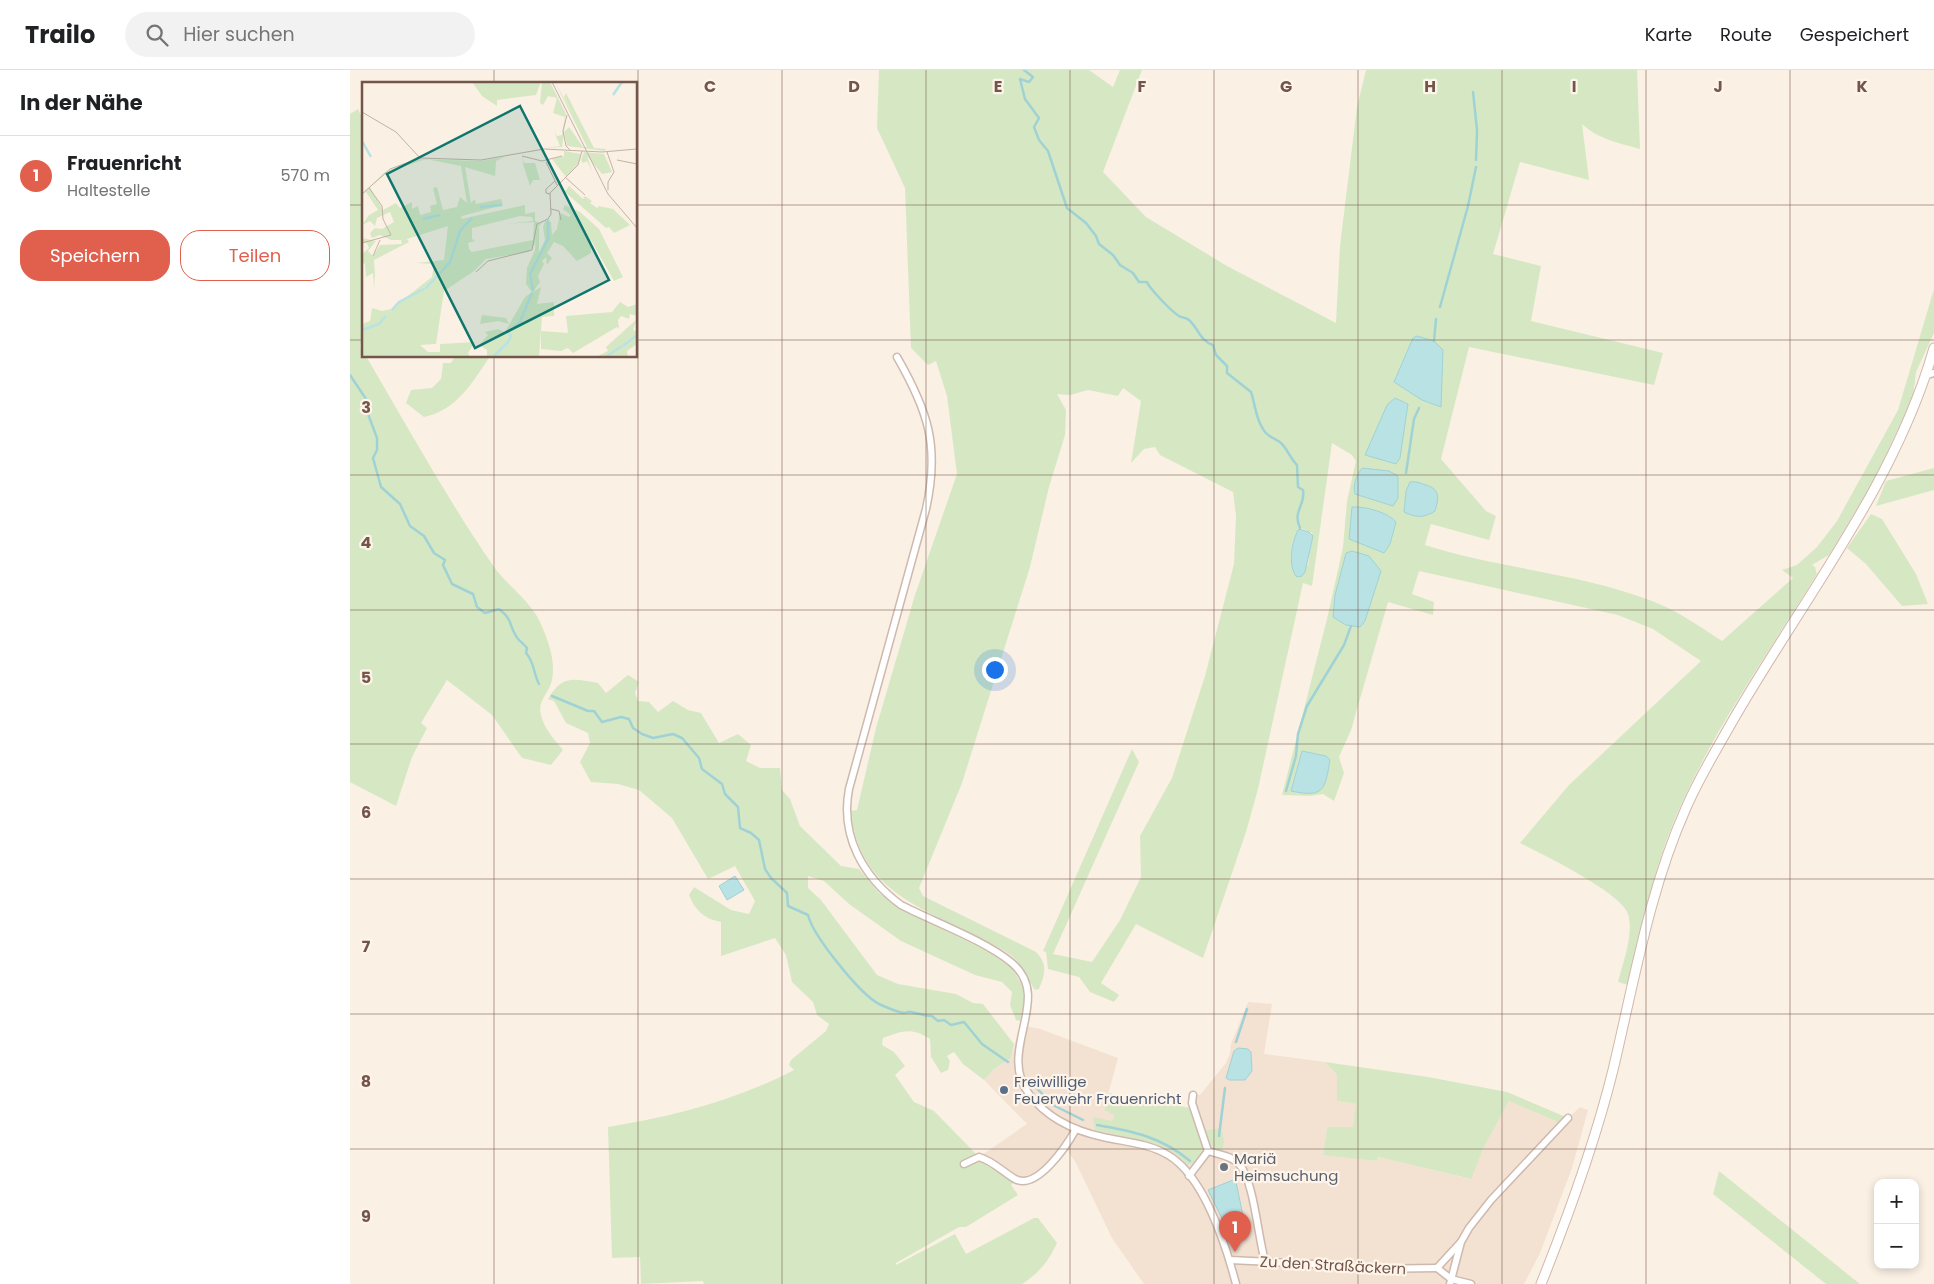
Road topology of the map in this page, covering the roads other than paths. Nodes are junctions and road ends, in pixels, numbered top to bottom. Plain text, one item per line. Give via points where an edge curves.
1 (1934, 348) edge
2 (897, 357) dead end
3 (1930, 374) edge
4 (1193, 1095) dead end
5 (1568, 1118) dead end
6 (1076, 1129) junction
7 (1208, 1151) junction
8 (964, 1164) dead end
9 (1189, 1176) junction
10 (1461, 1242) junction
11 (1230, 1260) junction
12 (1265, 1261) junction
13 (1437, 1268) junction
14 (1450, 1281) edge
15 (1236, 1284) edge
16 (1471, 1284) edge
17 (1541, 1284) edge

1 - 3 main road
2 - 6 street via 921,401 929,428 932,481 849,788 846,803 849,832 867,873 889,896 1013,964 1027,984 1028,1004 1017,1056 1017,1072 1029,1095 1045,1111
3 - 17 main road via 1900,442 1845,539 1742,704 1686,806 1652,902 1597,1128
4 - 7 street via 1192,1103
5 - 10 street via 1491,1200
6 - 8 street via 1065,1148 1034,1180 1017,1180 979,1157
6 - 9 street via 1154,1148 1175,1160
7 - 9 street
7 - 12 street via 1234,1160 1243,1170
9 - 11 street via 1208,1208
10 - 13 street
10 - 14 street
11 - 12 street, Zu den Straßäckern
11 - 15 street
12 - 13 street, Zu den Straßäckern via 1367,1269
13 - 14 street
14 - 16 street

